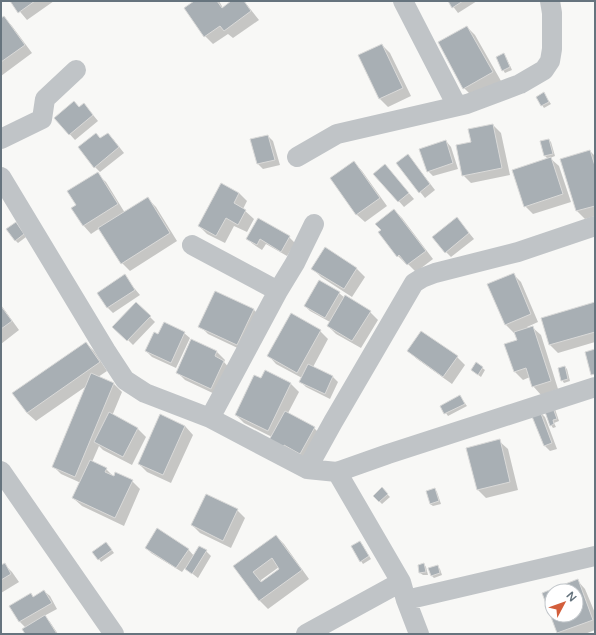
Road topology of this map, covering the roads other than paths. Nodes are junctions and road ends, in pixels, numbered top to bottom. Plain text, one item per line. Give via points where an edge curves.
1 (403, 1) edge
2 (550, 1) edge
3 (76, 70) dead end
4 (457, 106) junction
5 (1, 139) edge
6 (297, 157) dead end
7 (1, 177) edge
8 (314, 224) dead end
9 (595, 226) edge
10 (192, 245) dead end
11 (278, 291) junction
12 (595, 387) edge
13 (210, 418) junction
14 (308, 469) junction
15 (1, 471) edge
16 (337, 472) junction
17 (593, 561) edge
18 (403, 591) junction
19 (114, 634) edge
20 (306, 634) edge
21 (419, 634) edge

1 - 4 street
2 - 4 street via 552,49 550,61 544,70 520,84
3 - 5 street via 45,99 42,119
4 - 6 street via 337,134
7 - 13 street via 125,380 145,393
8 - 11 street
9 - 14 street via 518,252 435,273 414,283
10 - 11 street
11 - 13 street
12 - 16 street
13 - 14 street
14 - 16 street
15 - 19 street
16 - 18 street
17 - 18 street
18 - 20 street
18 - 21 street

